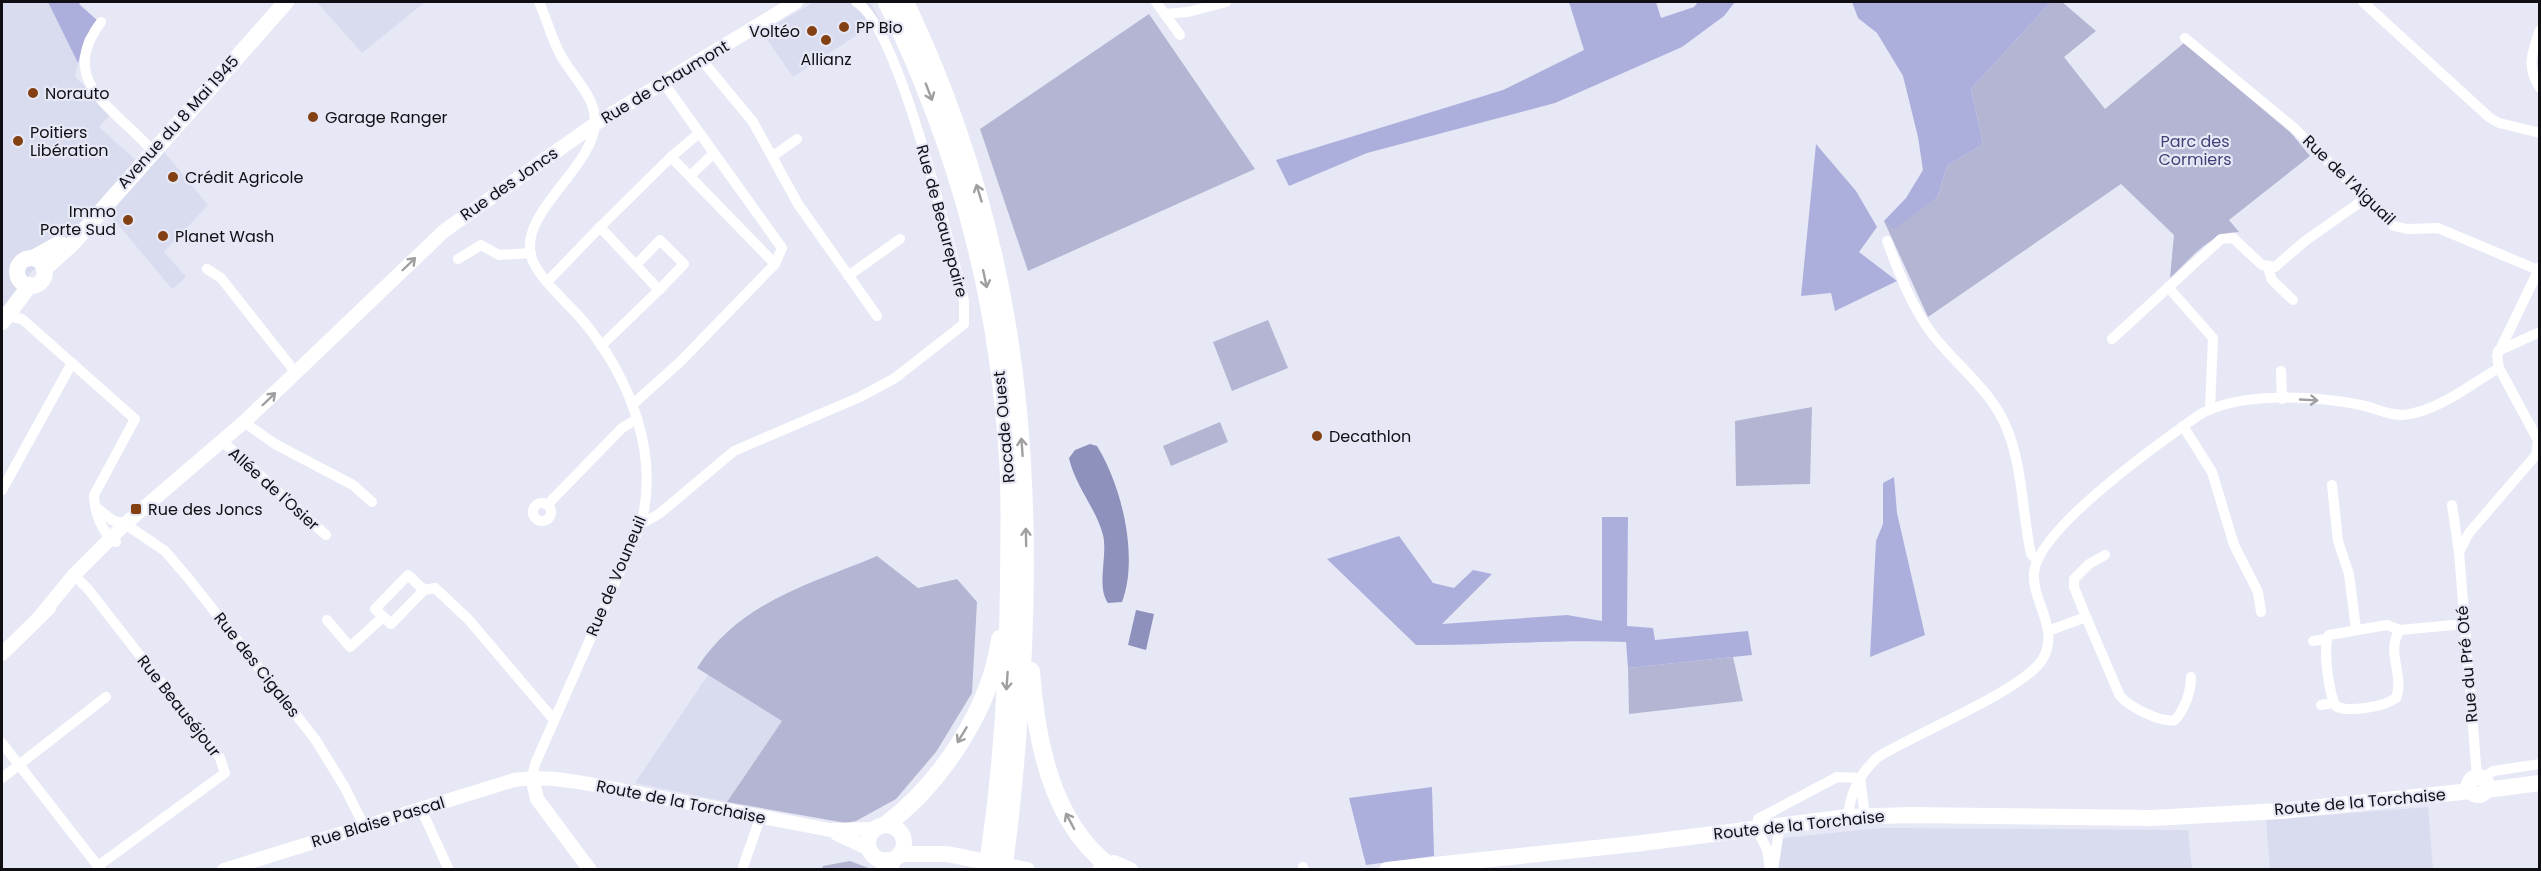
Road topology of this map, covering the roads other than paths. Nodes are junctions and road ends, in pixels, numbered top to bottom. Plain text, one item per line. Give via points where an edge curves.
1 (273, 2) edge
2 (286, 2) edge
3 (539, 2) edge
4 (793, 2) edge
5 (856, 2) edge
6 (887, 2) edge
7 (904, 2) edge
8 (1156, 2) edge
9 (1226, 2) edge
10 (2363, 2) edge
11 (1165, 14) junction
12 (101, 22) dead end
13 (2540, 30) edge
14 (1180, 35) dead end
15 (2185, 38) dead end
16 (701, 59) junction
17 (663, 82) junction
18 (2540, 88) edge
19 (596, 124) junction
20 (2540, 133) edge
21 (698, 134) junction
22 (797, 139) dead end
23 (147, 145) junction
24 (714, 153) junction
25 (772, 156) junction
26 (671, 157) junction
27 (690, 176) junction
28 (2366, 198) junction
29 (600, 227) junction
30 (900, 239) dead end
31 (1887, 241) dead end
32 (531, 253) junction
33 (458, 259) dead end
34 (39, 264) junction
35 (775, 264) junction
36 (636, 265) junction
37 (2268, 268) junction
38 (207, 269) dead end
39 (848, 276) junction
40 (2538, 276) edge
41 (24, 280) junction
42 (548, 280) junction
43 (2168, 287) junction
44 (659, 290) junction
45 (2293, 300) dead end
46 (8, 316) edge
47 (877, 316) dead end
48 (2540, 332) edge
49 (2112, 339) dead end
50 (601, 346) junction
51 (2498, 351) junction
52 (72, 363) junction
53 (2499, 368) junction
54 (2281, 371) dead end
55 (296, 373) junction
56 (2282, 399) junction
57 (632, 405) junction
58 (2210, 409) junction
59 (637, 419) junction
60 (244, 422) junction
61 (2183, 426) junction
62 (223, 442) junction
63 (2332, 485) dead end
64 (2, 490) edge
65 (1010, 496) junction
66 (372, 502) dead end
67 (547, 505) dead end
68 (2452, 505) dead end
69 (97, 508) junction
70 (641, 524) junction
71 (128, 526) junction
72 (326, 535) dead end
73 (113, 540) junction
74 (2459, 552) junction
75 (2105, 555) dead end
76 (2037, 560) junction
77 (1026, 570) junction
78 (76, 578) junction
79 (424, 590) junction
80 (2261, 612) dead end
81 (383, 617) junction
82 (2086, 617) junction
83 (327, 620) dead end
84 (2464, 624) junction
85 (2356, 629) junction
86 (2400, 630) junction
87 (2048, 631) junction
88 (2326, 639) junction
89 (2313, 640) dead end
90 (2, 652) edge
91 (2191, 677) dead end
92 (106, 697) dead end
93 (2333, 703) junction
94 (2321, 705) dead end
95 (554, 720) junction
96 (2, 743) edge
97 (2540, 764) edge
98 (18, 765) junction
99 (2540, 776) edge
100 (2, 778) edge
101 (532, 778) junction
102 (1860, 778) junction
103 (2540, 783) edge
104 (2479, 784) junction
105 (421, 809) junction
106 (758, 816) junction
107 (1857, 816) junction
108 (1757, 824) junction
109 (1780, 825) junction
110 (364, 826) junction
111 (880, 827) junction
112 (830, 830) junction
113 (903, 836) junction
114 (869, 849) junction
115 (947, 854) junction
116 (892, 862) edge
117 (100, 868) edge
118 (1102, 868) edge
119 (224, 870) edge
120 (449, 870) edge
121 (590, 870) edge
122 (742, 870) edge
123 (987, 870) edge
124 (1003, 870) edge
125 (1027, 870) edge
126 (1130, 870) edge
127 (1387, 870) edge
128 (1772, 870) edge

1 - 23 main road, Avenue du 8 Mai 1945
2 - 34 main road, Avenue du 8 Mai 1945 via 72,244
3 - 19 street via 562,58 590,99
4 - 16 street, Rue de Chaumont
5 - 70 street, Rue de Beaurepaire via 866,10 884,40 925,152 964,300 964,324 895,378 734,451 659,514
6 -> 65 main road, Rocade Ouest via 940,122 979,250 1001,379
77 -> 7 main road, Rocade Ouest via 1017,387 993,247 954,116
8 - 11 street
9 - 11 street
10 - 20 street via 2490,118
11 - 14 street
12 - 23 street via 85,46 86,79
13 - 18 street via 2530,62
15 - 28 street, Rue de l’Aiguail via 2293,127
16 - 17 street, Rue de Chaumont
16 - 25 street via 753,122
17 - 19 street, Rue de Chaumont
17 - 21 street
19 - 32 street via 589,147 536,222 530,239
55 -> 19 street, Rue des Joncs via 444,231
21 - 24 street
21 - 26 street
22 - 25 street
23 - 34 main road, Avenue du 8 Mai 1945
24 - 27 street
24 - 35 street via 782,248
25 - 39 street via 793,196
26 - 27 street
26 - 29 street
27 - 35 street
28 - 37 street via 2305,241 2280,265
28 - 40 street, Rue de l’Aiguail via 2394,226 2438,228
29 - 36 street
29 - 42 street
30 - 39 street
31 - 76 street via 1922,318 1983,392 2007,429 2031,554
32 - 33 street via 499,255 481,245
32 - 42 street, Rue de Vouneuil
34 - 41 main road, Avenue du 8 Mai 1945 via 41,280
34 - 41 main road, Avenue du 8 Mai 1945 via 23,261 18,267
35 - 57 street via 681,361
36 - 44 street
36 - 44 street via 660,240 684,264
37 - 43 street via 2233,238 2221,239
37 - 45 street via 2272,280
38 - 55 street via 221,278
39 - 47 street
40 - 51 street
41 - 46 main road, Avenue du 8 Mai 1945
41 - 46 main road, Avenue du 8 Mai 1945
42 - 50 street, Rue de Vouneuil
43 - 49 street
43 - 58 street via 2213,338
44 - 50 street
46 - 52 street
48 - 51 street
50 - 57 street, Rue de Vouneuil
51 - 53 street
52 - 64 street
52 - 69 street via 135,419 95,490
56 -> 53 street via 2331,401 2409,415 2457,394
53 - 74 street via 2534,430 2538,447 2532,462 2469,533
54 - 56 street
60 -> 55 street, Rue des Joncs
56 - 58 street
57 - 59 street, Rue de Vouneuil
58 - 61 street
59 - 67 street via 622,428
59 - 70 street, Rue de Vouneuil via 648,470
60 - 62 street, Rue des Joncs
60 - 66 street via 275,444 353,485
61 - 76 street via 2098,491 2045,546
61 - 80 street via 2212,472 2234,544 2258,592
62 - 71 street, Rue des Joncs
62 - 72 street, Allée de l'Osier
63 - 85 street via 2338,541 2349,574
65 -> 111 main road via 1000,632 991,675 973,715 943,764 912,803
65 -> 123 main road, Rocade Ouest via 1008,656
68 - 74 street, Rue du Pré Oté
69 - 71 street, Rue des Cigales
69 - 73 street
70 - 95 street, Rue de Vouneuil
71 - 73 street, Rue des Joncs
71 - 110 street, Rue des Cigales via 165,551 289,705 315,739
73 - 78 street, Rue des Joncs
74 - 84 street, Rue du Pré Oté
75 - 82 street via 2074,579
76 - 87 street via 2034,583
118 -> 77 main road via 1059,798 1041,746 1031,674
77 - 124 main road, Rocade Ouest via 1016,761
78 - 90 street, Rue des Joncs
78 - 117 street, Rue Beauséjour via 220,758 225,773
79 - 81 street via 391,624
79 - 81 street via 408,575 375,609
79 - 95 street via 435,588 468,619
81 - 83 street via 350,647
82 - 87 street
82 - 91 street via 2118,692 2129,704 2175,720 2189,692
84 - 86 street
84 - 104 street, Rue du Pré Oté
85 - 86 street via 2387,626
85 - 88 street via 2332,633
86 - 93 street via 2393,647 2396,698 2346,709
87 - 102 street via 2046,652 2027,675 1888,750
88 - 89 street
88 - 93 street via 2323,674
92 - 98 street
93 - 94 street
95 - 101 street, Rue de Vouneuil
96 - 98 street
97 - 104 street via 2493,771
98 - 100 street
98 - 117 street
99 - 104 main road, Route de la Torchaise
101 - 105 street, Rue Blaise Pascal
101 - 106 street, Route de la Torchaise via 572,781
101 - 121 street via 537,800
102 - 107 street
102 - 107 street via 1854,788
102 - 108 street via 1837,777
103 - 104 main road, Route de la Torchaise
104 - 107 main road, Route de la Torchaise via 2152,818
105 - 110 street, Rue Blaise Pascal
105 - 120 street
106 - 112 street, Route de la Torchaise
106 - 122 street
107 - 109 main road, Route de la Torchaise
108 - 109 main road, Route de la Torchaise
108 - 127 main road, Route de la Torchaise via 1634,844
108 - 128 street
109 - 128 street
110 - 119 street, Rue Blaise Pascal
111 - 112 street, Route de la Torchaise
111 - 113 main road via 897,828
111 - 114 main road via 868,838
112 - 114 street, Route de la Torchaise
113 - 115 main road
113 - 116 main road via 904,845
114 - 116 main road via 876,858
115 - 116 main road
115 - 125 main road
118 - 126 main road via 1121,864

